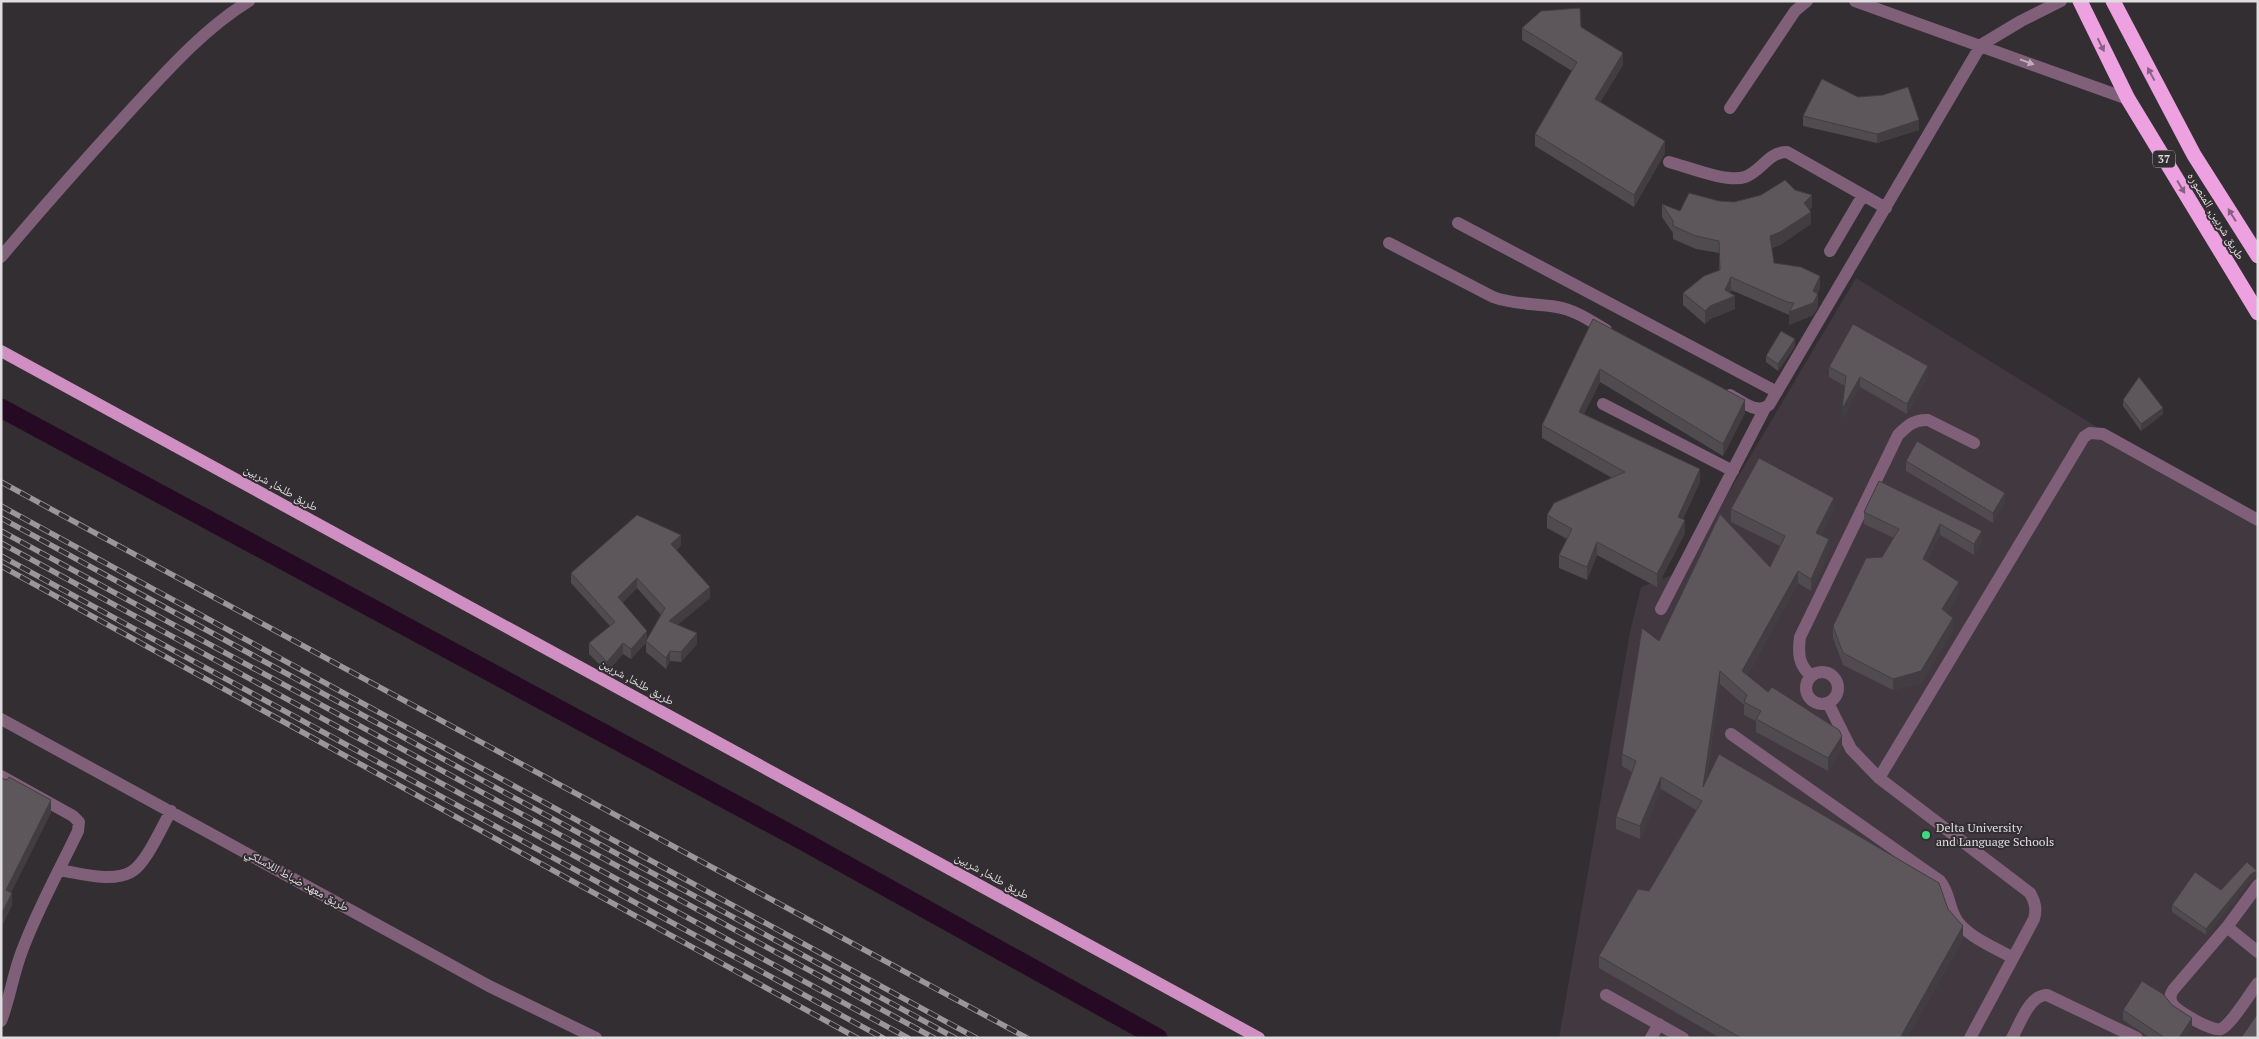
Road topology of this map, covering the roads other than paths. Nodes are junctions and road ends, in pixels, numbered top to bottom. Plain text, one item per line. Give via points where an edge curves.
1 (249, 1) edge
2 (1806, 1) edge
3 (1855, 1) edge
4 (2061, 1) edge
5 (2080, 1) edge
6 (2113, 1) edge
7 (1981, 45) junction
8 (2128, 99) junction
9 (1730, 108) dead end
10 (2194, 156) junction
11 (1669, 162) dead end
12 (2168, 166) junction
13 (1863, 195) junction
14 (1886, 208) junction
15 (1458, 223) dead end
16 (1389, 243) dead end
17 (1830, 251) dead end
18 (1, 256) edge
19 (2258, 256) edge
20 (2258, 313) edge
21 (1614, 334) edge
22 (1, 351) edge
23 (1720, 390) edge
24 (1777, 392) junction
25 (1603, 404) dead end
26 (1766, 408) junction
27 (1974, 443) dead end
28 (1733, 471) junction
29 (2258, 520) edge
30 (1662, 609) dead end
31 (1812, 676) junction
32 (1828, 703) junction
33 (1, 719) edge
34 (1731, 734) dead end
35 (1, 776) edge
36 (1878, 778) junction
37 (171, 811) junction
38 (59, 870) junction
39 (2258, 885) edge
40 (2227, 927) junction
41 (2258, 952) edge
42 (2013, 958) junction
43 (2258, 983) edge
44 (1606, 995) dead end
45 (1, 1021) edge
46 (1659, 1024) junction
47 (596, 1038) edge
48 (1259, 1038) edge
49 (1651, 1038) edge
50 (1683, 1038) edge
51 (1970, 1038) edge
52 (2012, 1038) edge
53 (2137, 1038) edge

1 - 18 street via 204,35 177,61
2 - 9 street via 1795,11
3 - 7 street
4 - 7 street
5 -> 8 highway, طريق شربين, المنصوره / 37
10 -> 6 highway, طريق شربين, المنصوره / 37
7 -> 8 street
7 - 14 street
8 - 12 highway, طريق شربين, المنصوره / 37
10 - 12 highway
19 -> 10 highway, طريق شربين, المنصوره / 37
11 - 13 street via 1737,178 1754,172 1773,155 1788,152
12 -> 20 highway, طريق شربين, المنصوره / 37
13 - 14 street
13 - 17 street
14 - 24 street
15 - 24 street
16 - 21 street via 1493,297 1507,302 1570,310
22 - 48 main road, طريق طلخا, شربين
23 - 26 street via 1755,408
24 - 26 street
25 - 28 street
26 - 28 street
27 - 31 street via 1928,420 1909,424 1898,435 1800,636 1800,661
28 - 30 street
29 - 36 street via 2103,434 2097,432 2084,437
31 - 32 street via 1806,686 1808,696 1817,704
31 - 32 street via 1822,672 1836,680 1838,691
32 - 36 street via 1851,749
33 - 37 street, طريق معهد ضباط اللاسلكي
34 - 42 street via 1940,881 1947,890 1959,925
35 - 38 street via 79,822 78,831
36 - 42 street via 2030,894 2036,906 2034,919
37 - 38 street via 132,872 104,876
37 - 47 street, طريق معهد ضباط اللاسلكي via 489,986
38 - 45 street via 21,953
39 - 40 street
40 - 41 street
40 - 43 street via 2173,990 2171,1002 2210,1029 2219,1030
42 - 51 street
44 - 46 street
46 - 49 street
46 - 50 street
52 - 53 street via 2033,1001 2042,995

